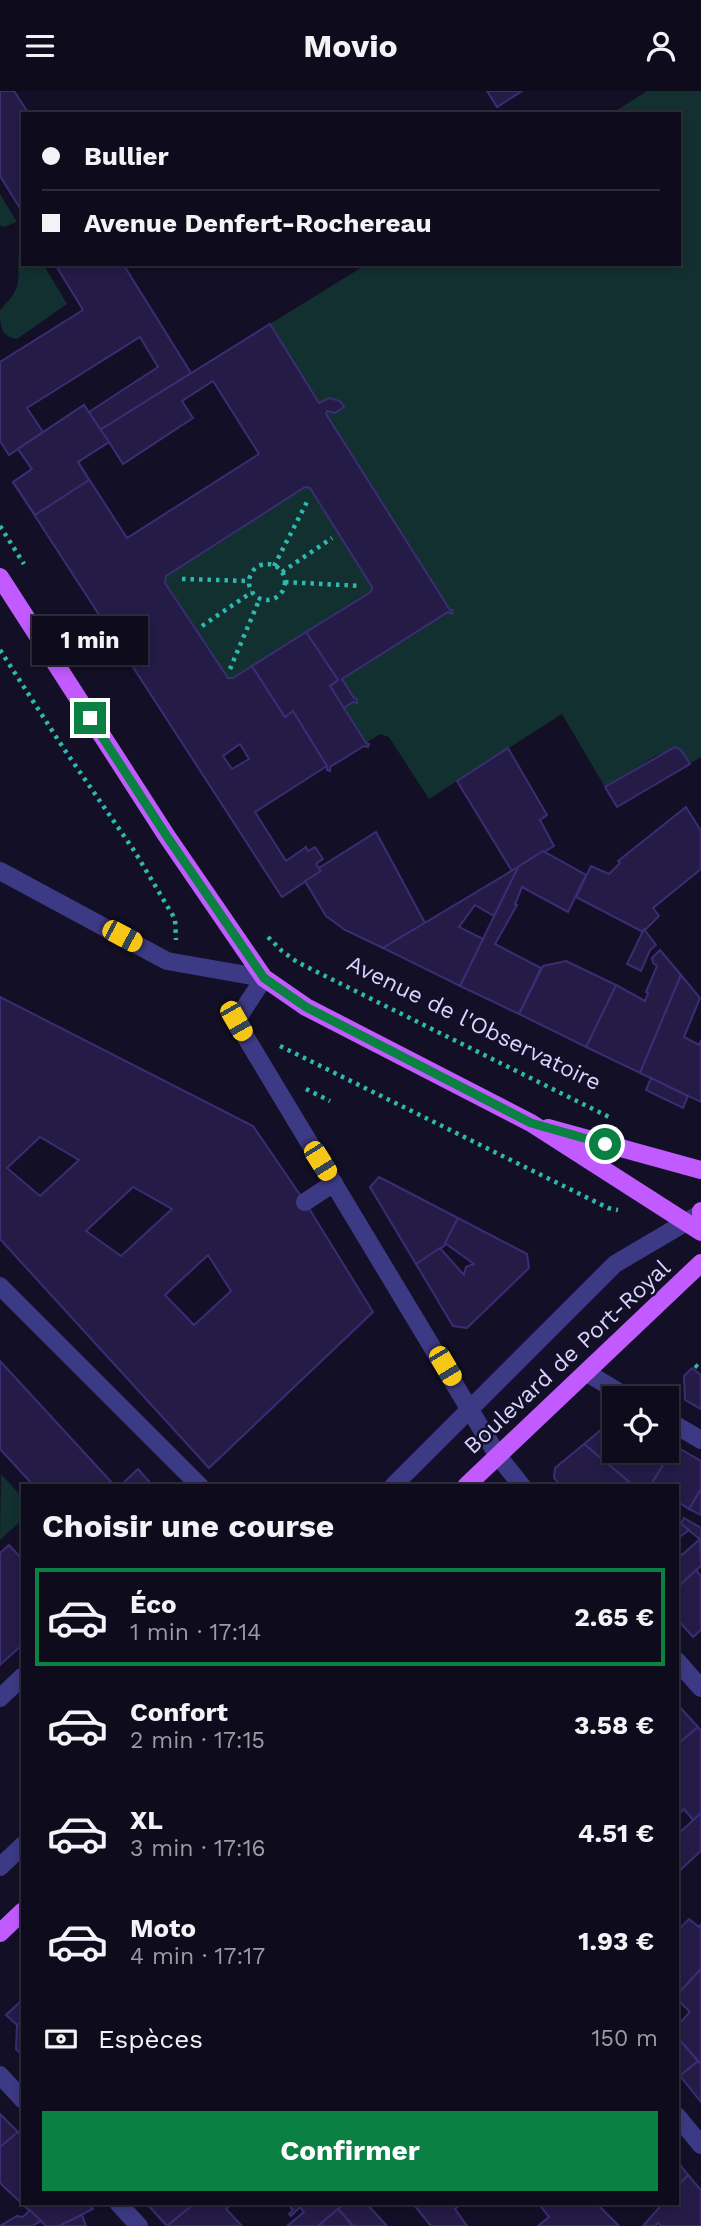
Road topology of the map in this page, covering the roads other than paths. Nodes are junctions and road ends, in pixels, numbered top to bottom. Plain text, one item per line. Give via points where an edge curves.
1 (0, 577) edge
2 (0, 871) edge
3 (264, 978) junction
4 (531, 1123) junction
5 (701, 1170) edge
6 (334, 1183) junction
7 (305, 1202) dead end
8 (698, 1215) edge
9 (701, 1232) edge
10 (701, 1263) edge
11 (0, 1286) edge
12 (587, 1373) junction
13 (609, 1386) edge
14 (470, 1411) junction
15 (679, 1427) edge
16 (701, 1440) edge
17 (498, 1455) junction
18 (198, 1484) edge
19 (395, 1484) edge
20 (468, 1484) edge
21 (520, 1484) edge
22 (679, 1663) edge
23 (21, 1679) edge
24 (701, 1688) edge
25 (0, 1697) edge
26 (21, 1847) edge
27 (0, 1867) edge
28 (21, 1913) edge
29 (0, 1933) edge
30 (0, 2075) edge
31 (21, 2098) edge
32 (679, 2118) edge
33 (701, 2145) edge
34 (120, 2205) edge
35 (139, 2226) edge

1 - 3 main road
2 - 3 street via 167,961
3 - 4 main road via 306,1007
3 - 6 street via 236,1021
4 - 5 main road
4 - 8 main road
6 - 7 street
6 - 14 street
8 - 9 main road
8 - 14 street, Boulevard de Port-Royal via 615,1264
10 - 12 main road, Boulevard de Port-Royal
11 - 18 street
12 - 13 street
12 - 17 main road, Boulevard de Port-Royal
14 - 17 street
14 - 19 street, Boulevard de Port-Royal
15 - 16 street
17 - 20 main road, Boulevard de Port-Royal
17 - 21 street
22 - 24 street
23 - 25 street
26 - 27 street
28 - 29 main road
30 - 31 street
32 - 33 street
34 - 35 street

